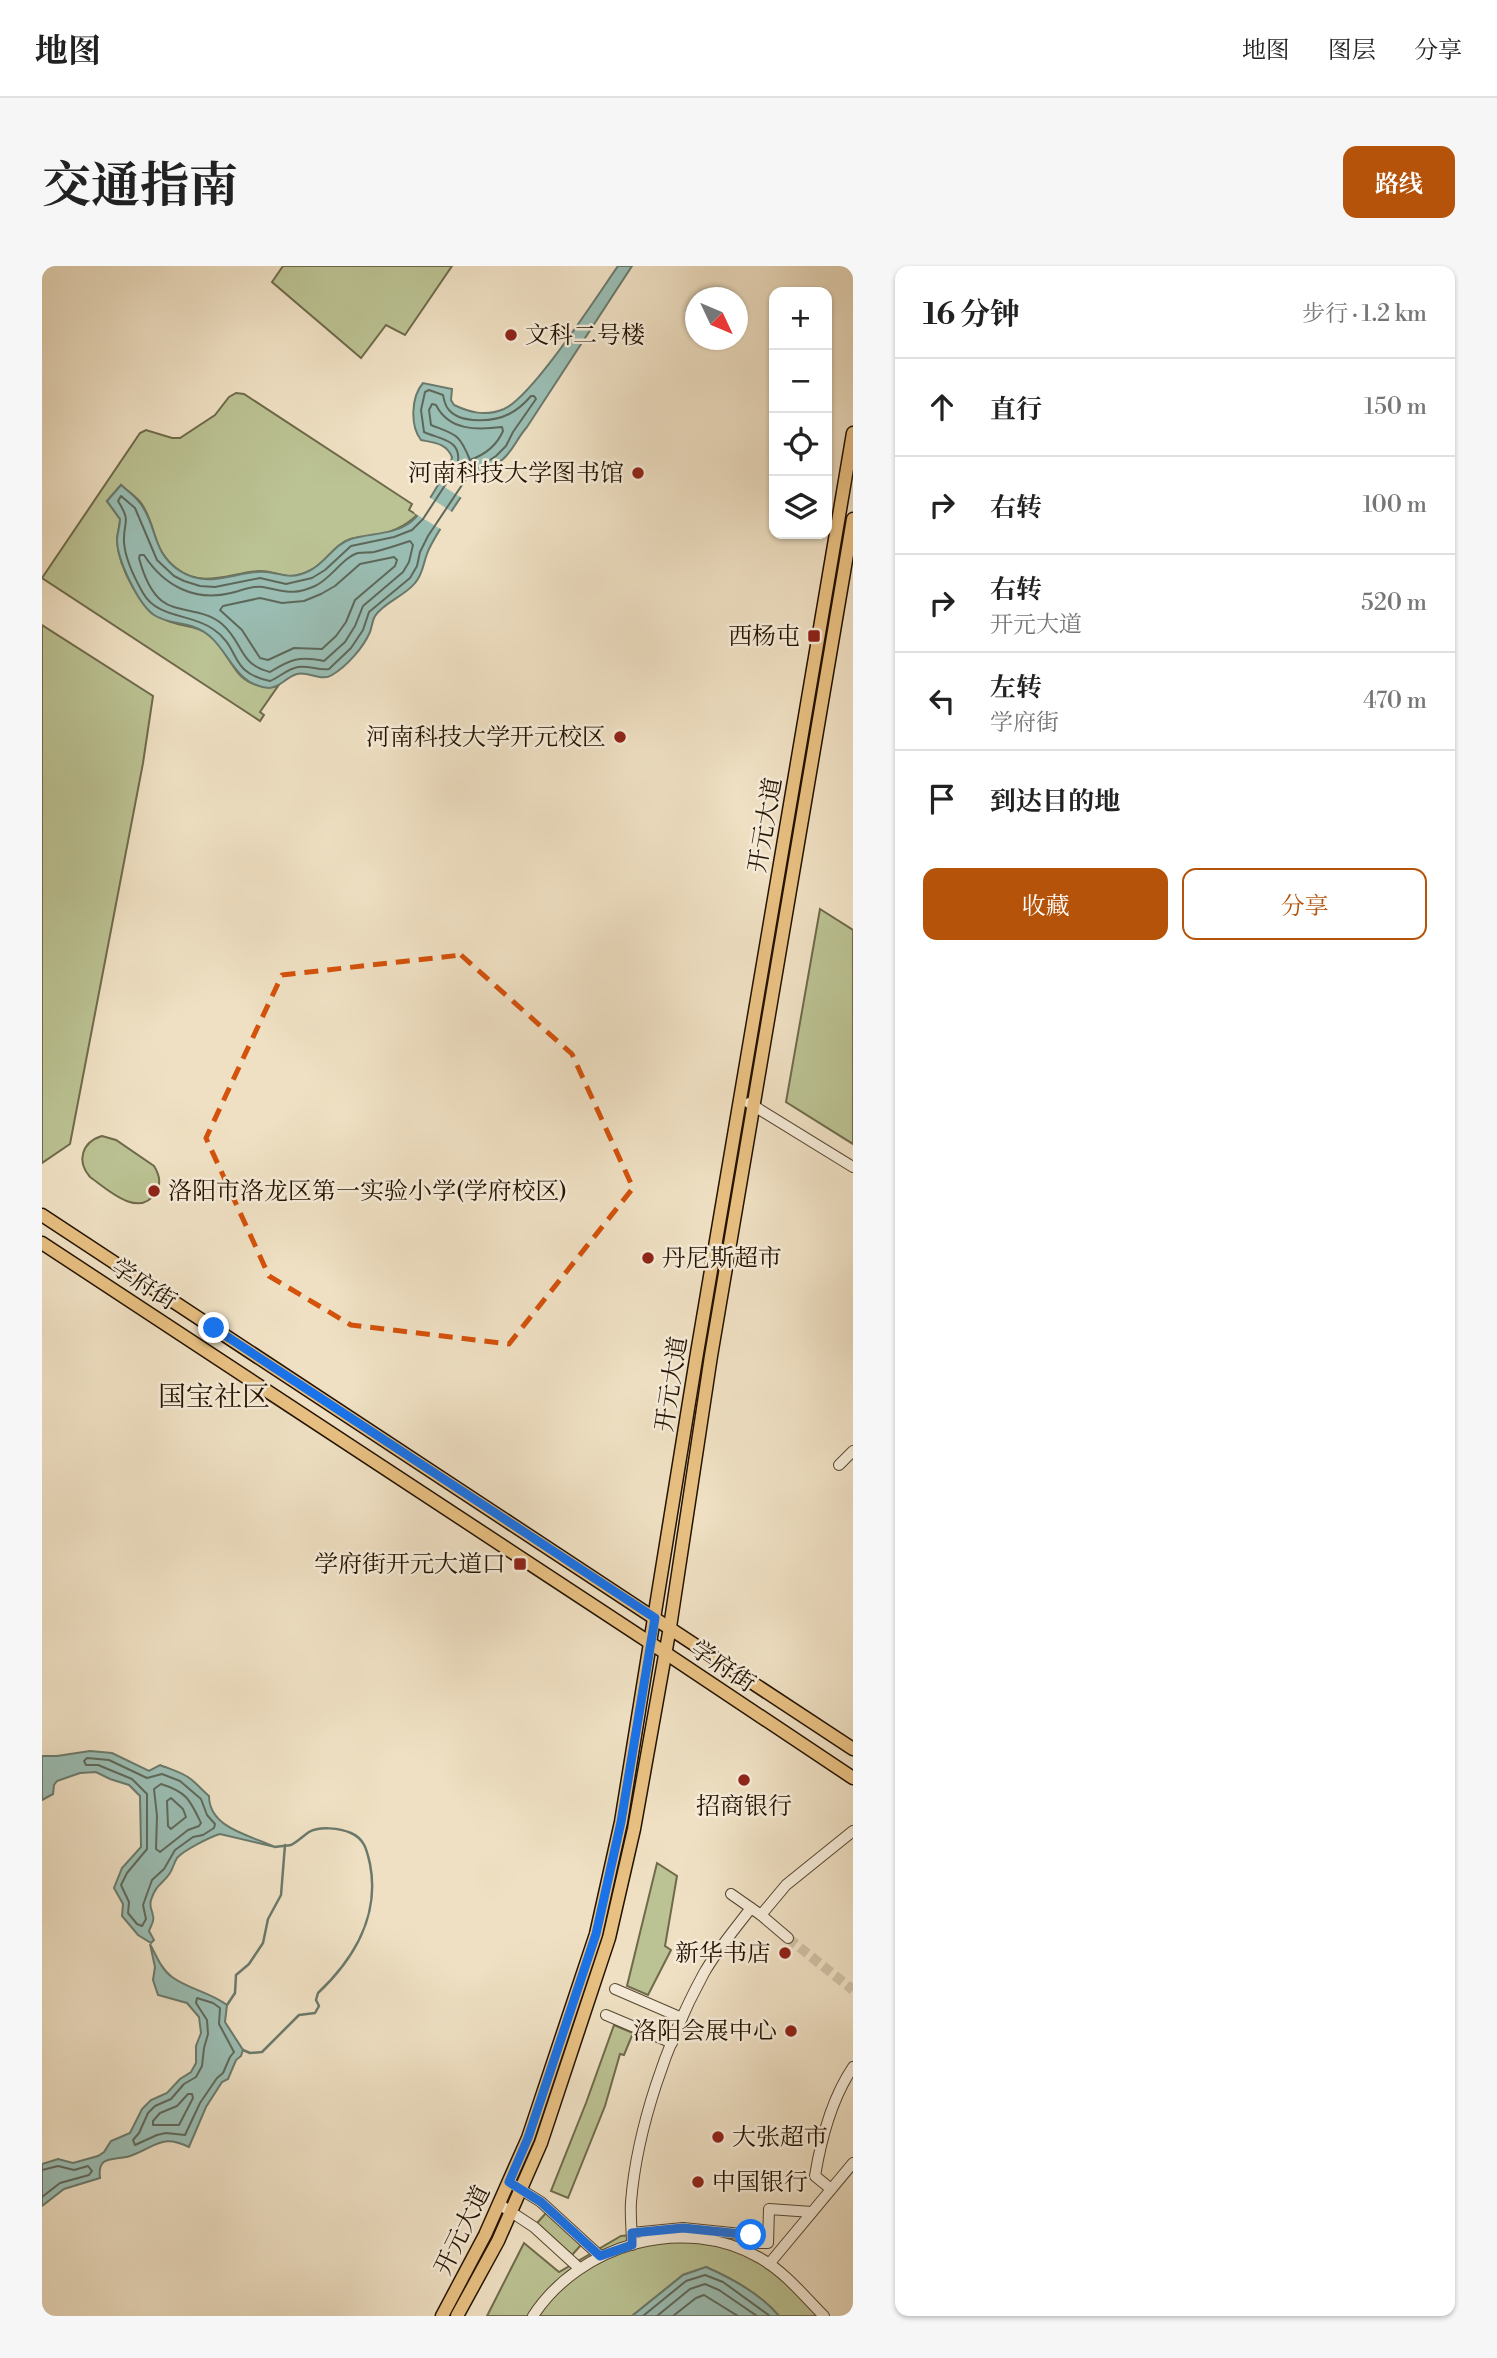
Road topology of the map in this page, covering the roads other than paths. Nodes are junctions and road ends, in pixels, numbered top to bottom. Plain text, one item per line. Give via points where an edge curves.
1 (853, 433) edge
2 (853, 519) edge
3 (741, 1097) junction
4 (753, 1104) junction
5 (853, 1166) edge
6 (42, 1215) edge
7 (42, 1243) edge
8 (853, 1451) edge
9 (839, 1465) dead end
10 (655, 1618) junction
11 (670, 1627) junction
12 (651, 1643) junction
13 (664, 1652) junction
14 (853, 1749) edge
15 (853, 1778) edge
16 (853, 1831) edge
17 (731, 1894) dead end
18 (751, 1908) junction
19 (761, 1915) junction
20 (789, 1938) tunnel mouth
21 (615, 1989) dead end
22 (606, 2015) dead end
23 (682, 2018) junction
24 (672, 2043) junction
25 (853, 2067) edge
26 (853, 2163) edge
27 (509, 2182) junction
28 (521, 2189) junction
29 (831, 2189) junction
30 (499, 2204) junction
31 (511, 2211) junction
32 (812, 2212) junction
33 (632, 2233) junction
34 (632, 2245) junction
35 (600, 2256) junction
36 (769, 2264) junction
37 (579, 2268) junction
38 (442, 2316) edge
39 (457, 2316) edge
40 (533, 2316) edge
41 (824, 2316) edge

1 - 3 main road, 开元大道
2 - 4 main road, 开元大道
3 - 4 street
3 - 10 main road, 开元大道
4 - 5 street
4 - 11 main road, 开元大道
6 - 10 main road, 学府街
7 - 12 main road, 学府街
8 - 9 street
10 - 11 main road, 学府街
10 - 12 main road, 开元大道
11 - 13 main road, 开元大道
11 - 14 main road, 学府街
12 - 13 main road, 学府街
12 - 27 main road, 开元大道 via 621,1822 596,1934 533,2125
13 - 15 main road, 学府街
13 - 28 main road, 开元大道 via 634,1829 609,1938 541,2143
16 - 19 street via 786,1885
17 - 18 street
18 - 19 street
18 - 23 street via 705,1971
19 - 20 street
21 - 23 street
22 - 24 street
23 - 24 street
24 - 33 street via 640,2148 631,2202
25 - 29 street via 819,2152 815,2176
26 - 29 street
27 - 28 street
27 - 30 main road, 开元大道
28 - 31 main road, 开元大道
28 - 35 street
29 - 32 street
30 - 31 street
30 - 38 main road, 开元大道
31 - 37 street
31 - 39 main road, 开元大道
32 - 33 street via 769,2210 768,2243 758,2243 751,2235 683,2228
32 - 36 street
33 - 34 street
34 - 35 street
34 - 36 street via 670,2238 715,2241
35 - 37 street
36 - 41 street
37 - 40 street

